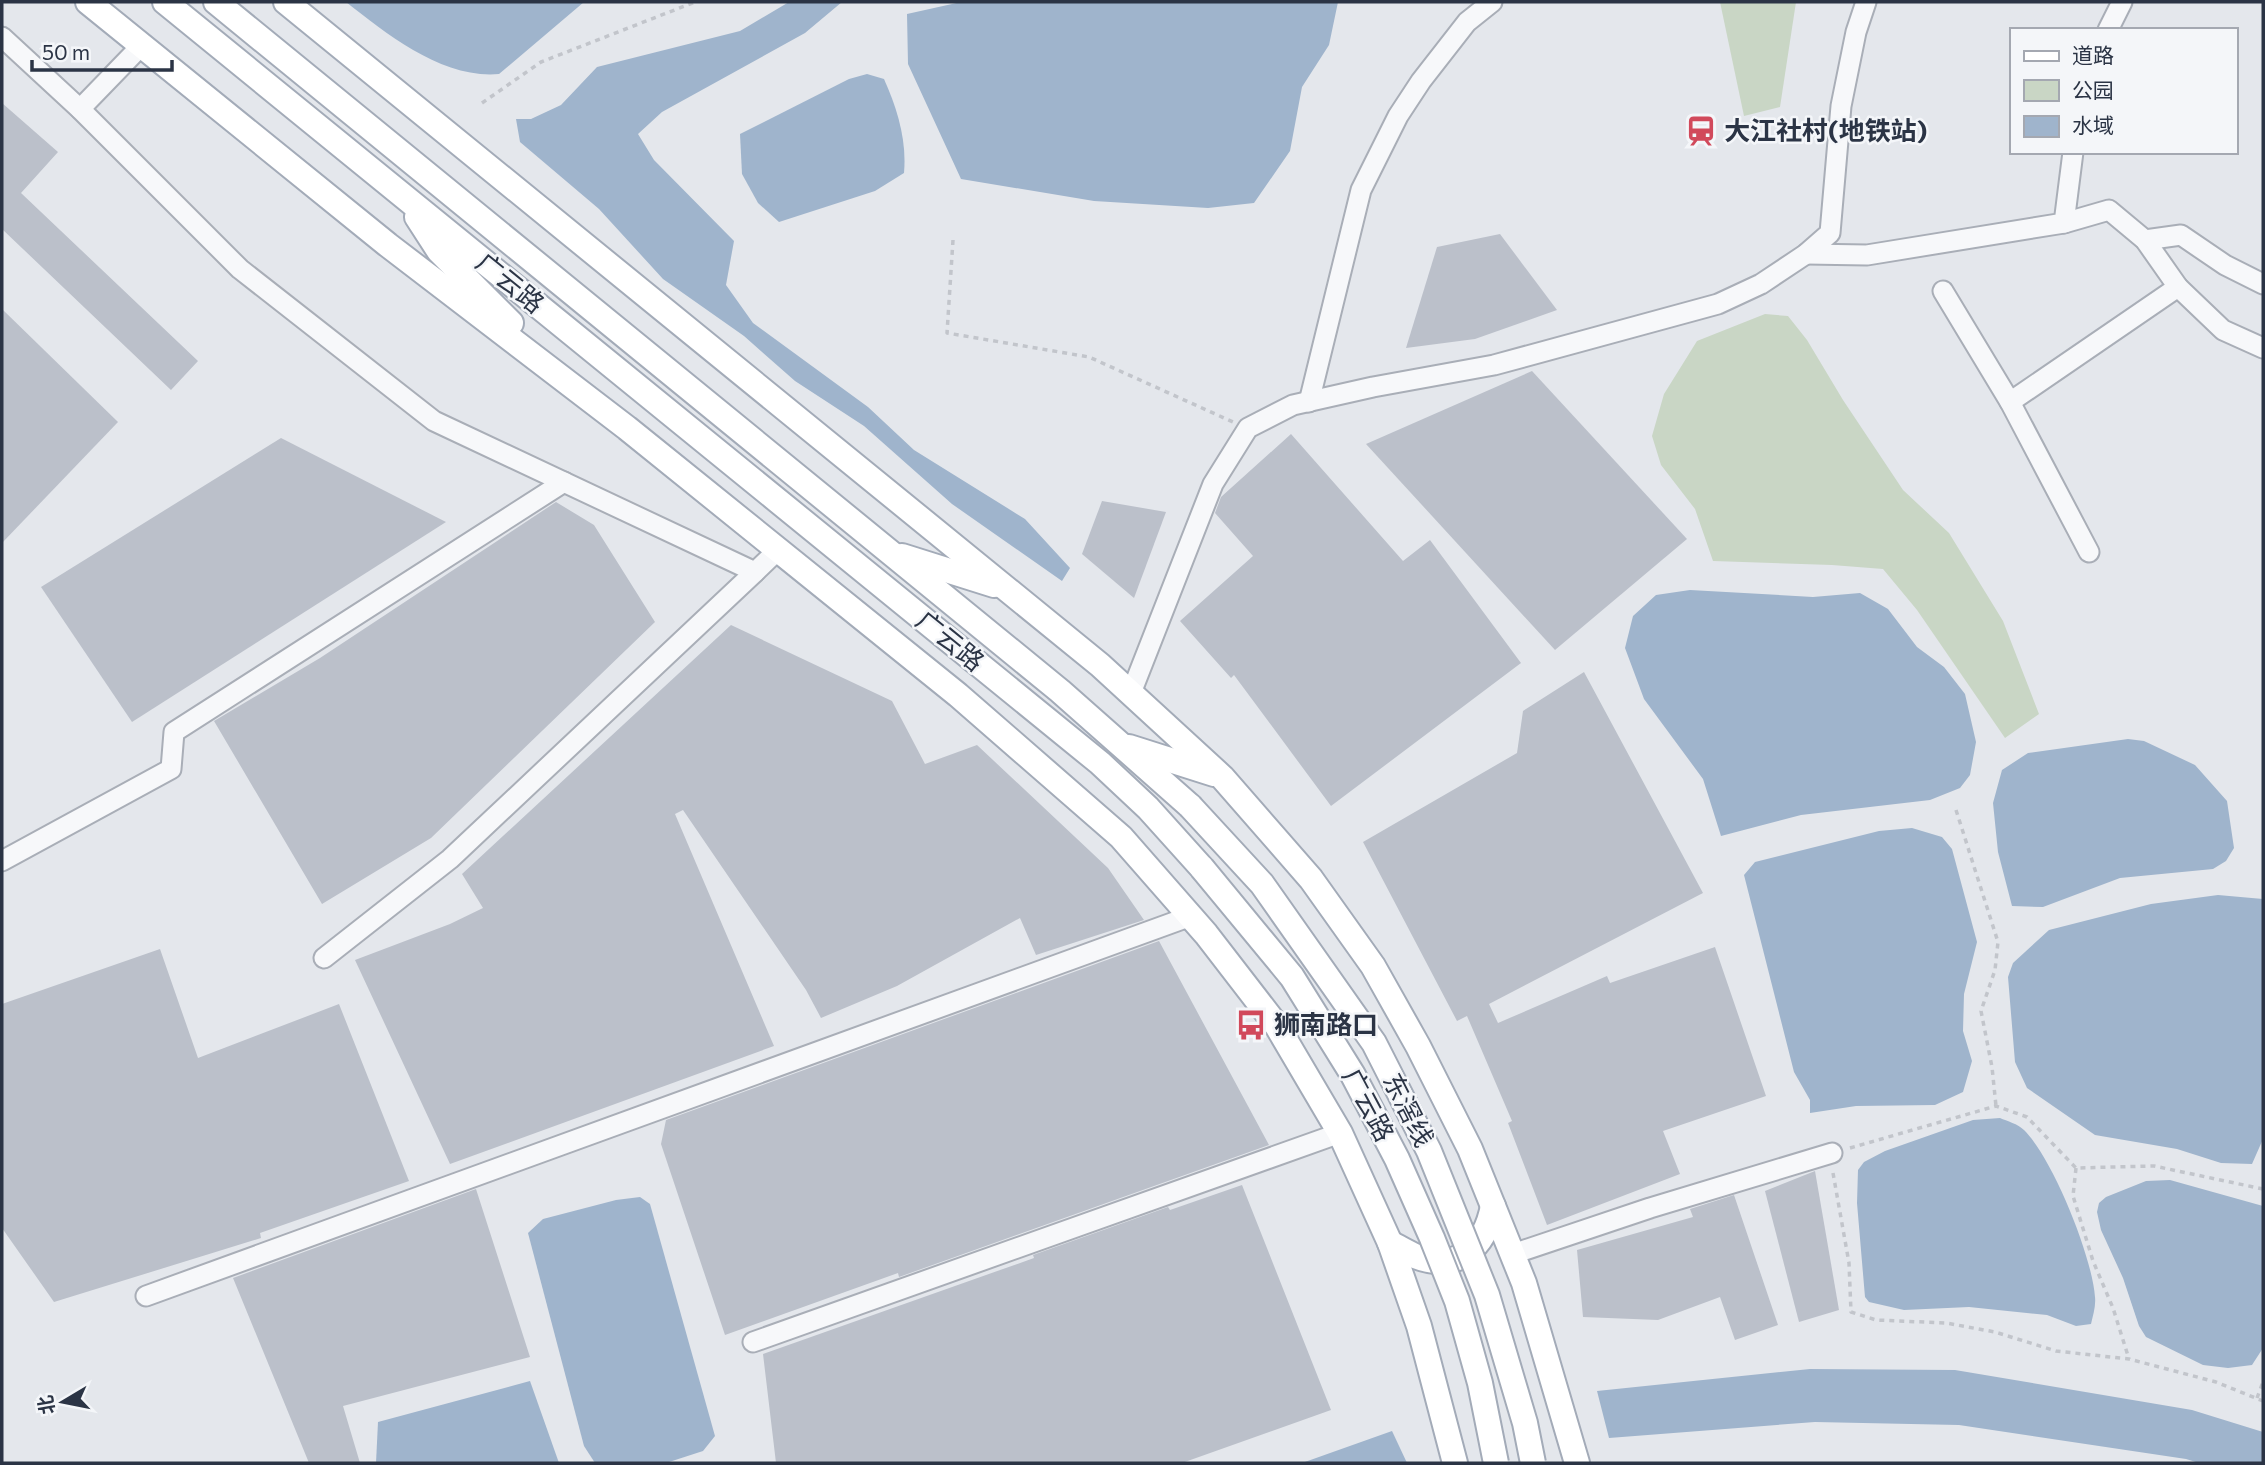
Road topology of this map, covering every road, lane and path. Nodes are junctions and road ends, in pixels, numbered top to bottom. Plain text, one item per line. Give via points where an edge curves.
1 (88, 2) edge
2 (165, 2) edge
3 (216, 2) edge
4 (286, 2) edge
5 (695, 2) edge
6 (1492, 2) edge
7 (1866, 2) edge
8 (2122, 2) edge
9 (2109, 28) edge
10 (2, 37) edge
11 (141, 46) junction
12 (482, 103) dead end
13 (80, 109) junction
14 (2073, 154) edge
15 (403, 196) junction
16 (2064, 223) junction
17 (953, 240) dead end
18 (2145, 240) junction
19 (1806, 254) junction
20 (2263, 284) edge
21 (2178, 287) junction
22 (1943, 291) dead end
23 (2263, 348) edge
24 (529, 352) junction
25 (1309, 402) junction
26 (2010, 402) junction
27 (1248, 428) junction
28 (564, 482) junction
29 (778, 550) junction
30 (2089, 552) dead end
31 (890, 553) junction
32 (755, 572) junction
33 (1008, 590) junction
34 (1131, 693) junction
35 (1120, 744) junction
36 (1222, 777) junction
37 (1190, 806) joint
38 (1956, 810) dead end
39 (2, 861) edge
40 (1191, 916) junction
41 (324, 958) dead end
42 (1996, 1106) junction
43 (1340, 1133) junction
44 (1832, 1153) junction
45 (2076, 1168) junction
46 (2263, 1189) edge
47 (1493, 1206) junction
48 (1391, 1243) junction
49 (1513, 1254) junction
50 (146, 1296) dead end
51 (753, 1342) dead end
52 (2129, 1359) junction
53 (2263, 1382) edge
54 (2257, 1398) junction
55 (2263, 1401) edge
56 (1455, 1463) edge
57 (1496, 1463) edge
58 (1533, 1463) edge
59 (1577, 1463) edge

1 - 11 main road
2 - 15 main road, 广云路
3 - 31 main road, 广云路
4 - 33 main road
5 - 12 path via 541,62
6 - 25 street via 1467,22 1421,81 1361,190
7 - 19 street via 1841,106 1830,233
8 - 9 street
10 - 13 street
11 - 13 street
11 - 24 main road
13 - 28 street via 240,269 434,421
14 - 16 street
15 - 24 main road via 439,251 514,326
15 - 57 main road, 广云路, bridge via 1100,763 1149,808 1202,869 1292,976 1353,1075 1397,1159 1457,1301
16 - 18 street via 2109,210
16 - 19 street via 1867,255
17 - 27 path via 947,333 1089,357
18 - 20 street via 2181,235
18 - 21 street
19 - 25 street via 1761,284 1718,304 1494,365
21 - 23 street via 2223,330
21 - 26 street
22 - 26 street
24 - 29 main road
25 - 27 street via 1293,405
26 - 30 street
27 - 34 street via 1213,484
28 - 32 street
28 - 39 street via 174,732 171,769
29 - 32 street
29 - 40 main road via 958,695 1121,837
31 - 33 main road
31 - 35 main road, 广云路
32 - 41 street via 450,859
33 - 34 main road
34 - 36 main road
35 - 36 main road
35 - 37 main road, 广云路
36 - 47 main road via 1311,879 1373,966 1470,1149
37 - 58 main road, 东滘线, bridge via 1262,884 1374,1043 1429,1151 1488,1295
38 - 42 path via 1998,942 1996,970 1981,1011
40 - 43 main road via 1276,1026
40 - 50 street
42 - 44 path
42 - 45 path via 2027,1117
43 - 48 main road
43 - 51 street
44 - 49 street
44 - 52 path via 1849,1263 1851,1312 1876,1320 1946,1323 2056,1350
45 - 46 path via 2154,1166
45 - 52 path via 2073,1196
47 - 48 main road via 1484,1237 1472,1250 1452,1260 1415,1256
47 - 49 main road
48 - 56 main road via 1419,1326
49 - 59 main road
52 - 54 path
53 - 54 path
54 - 55 path

